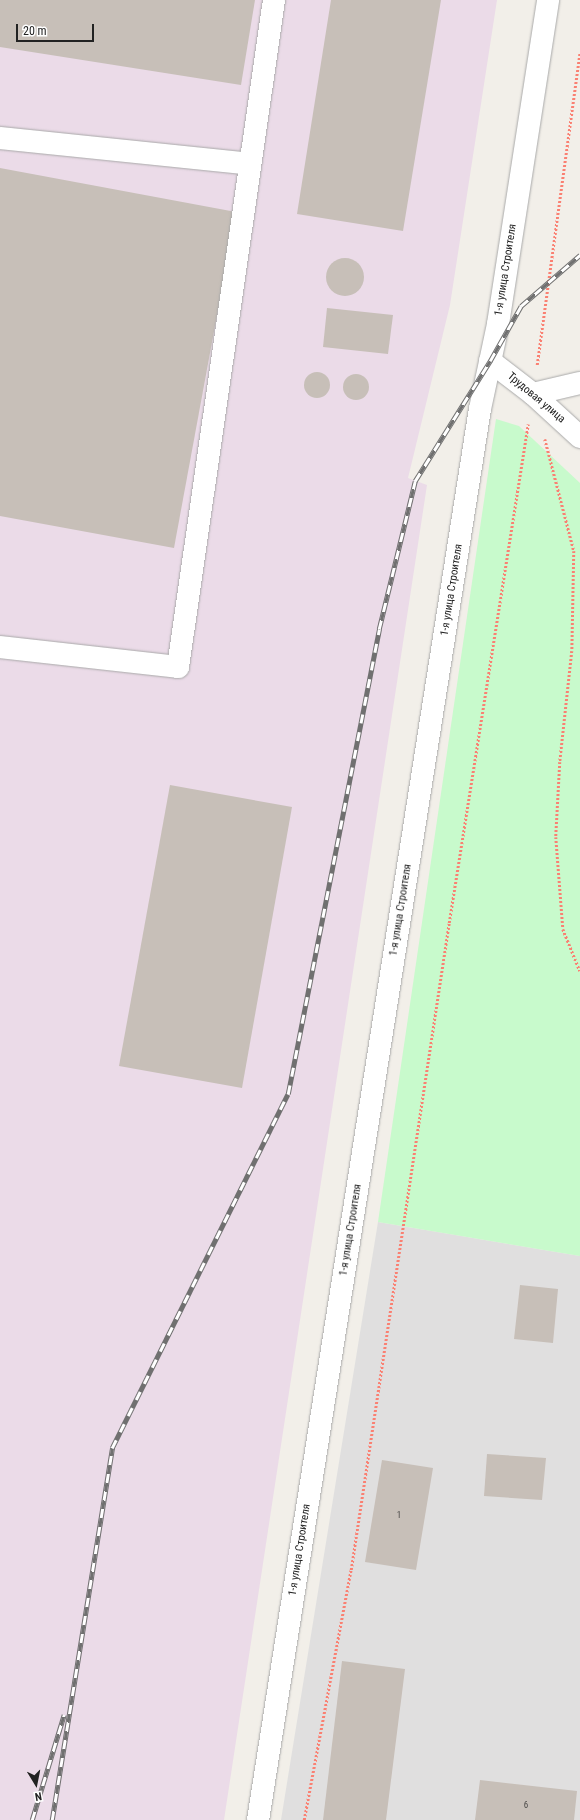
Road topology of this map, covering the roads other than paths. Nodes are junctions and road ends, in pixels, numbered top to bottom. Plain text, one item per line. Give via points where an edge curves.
1 (274, 0) edge
2 (548, 0) edge
3 (0, 138) edge
4 (250, 164) junction
5 (490, 361) junction
6 (580, 383) edge
7 (533, 394) junction
8 (576, 428) edge
9 (0, 647) edge
10 (258, 1820) edge

1 - 4 street
2 - 5 street, 1-я улица Строителя
3 - 4 street
4 - 9 street via 178,667
5 - 7 street, Трудовая улица
5 - 10 street, 1-я улица Строителя via 479,416
6 - 7 street
7 - 8 street, Трудовая улица

